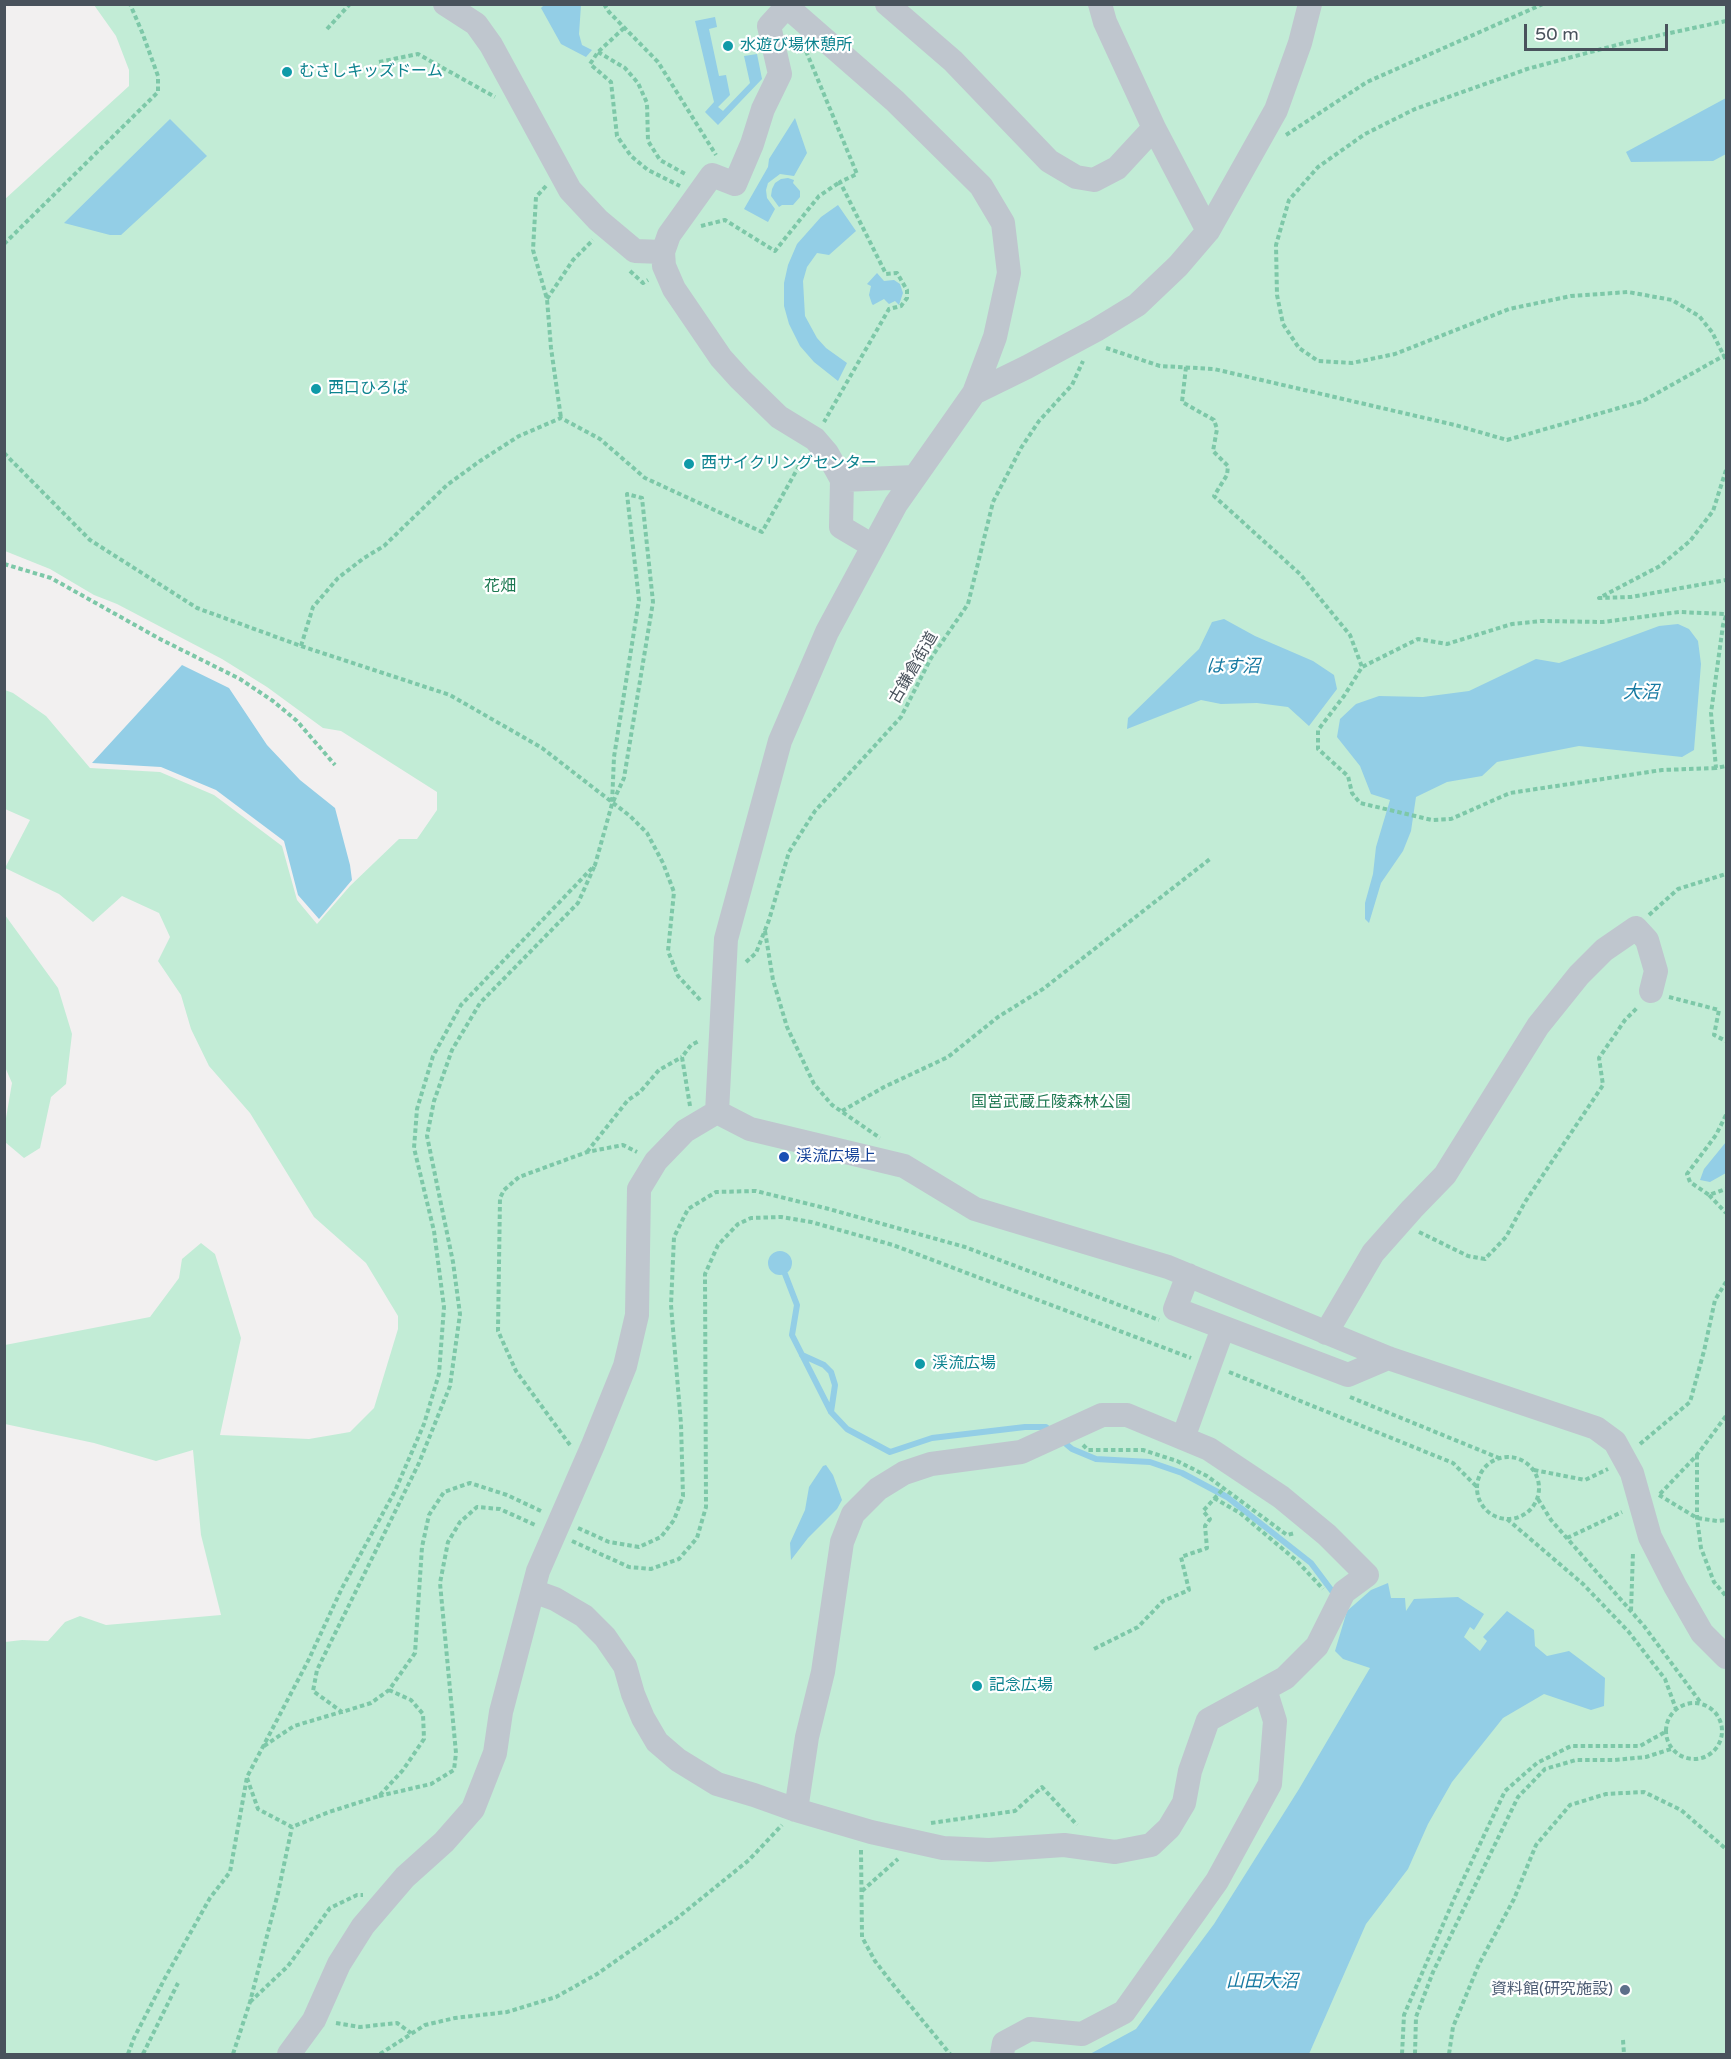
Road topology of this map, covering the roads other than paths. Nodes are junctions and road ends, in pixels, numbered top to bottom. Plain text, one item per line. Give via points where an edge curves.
1 (445, 4) edge
2 (887, 4) edge
3 (1100, 4) edge
4 (1310, 4) edge
5 (786, 5) edge
6 (1154, 128) junction
7 (1208, 231) junction
8 (666, 244) junction
9 (974, 393) junction
10 (915, 477) junction
11 (842, 480) junction
12 (873, 546) junction
13 (1652, 991) road end
14 (717, 1112) junction
15 (1188, 1275) junction
16 (1223, 1328) junction
17 (1326, 1333) junction
18 (1388, 1358) junction
19 (1183, 1438) junction
20 (536, 1581) junction
21 (1726, 1657) edge
22 (1265, 1689) junction
23 (796, 1810) junction
24 (290, 2055) edge
25 (1002, 2055) edge

1 - 8 street via 476,24 486,38 570,190 635,251
2 - 6 street via 953,61 1049,160 1076,177 1094,180 1117,168
3 - 6 street
4 - 7 street via 1276,110
5 - 8 street via 769,26 780,74 735,184 705,185
5 - 9 street via 895,100 981,186 1003,223 1009,273 995,337
6 - 7 street
7 - 9 street via 1137,305 1085,341
8 - 11 street via 664,266 674,289 721,358 779,417 815,439
9 - 10 street
10 - 11 street
10 - 12 street
11 - 12 street via 841,527
12 - 14 street via 827,632 780,741 726,939
13 - 17 street via 1656,971 1647,940 1636,928 1604,950 1538,1026 1446,1175 1373,1253
14 - 15 street via 750,1129 904,1166 975,1209
14 - 20 street via 685,1131 656,1161 639,1189 637,1315 625,1366
15 - 16 street via 1175,1310
15 - 17 street
16 - 18 street via 1348,1375
16 - 19 street
17 - 18 street
18 - 21 street via 1596,1428 1615,1442 1646,1503 1655,1546 1702,1633
19 - 22 street via 1209,1449 1281,1497 1367,1575 1339,1603 1317,1646 1285,1678
19 - 23 street via 1127,1415 1102,1415 1021,1452 931,1464 904,1473 878,1489 853,1514 842,1542 824,1672 807,1737
20 - 23 street via 555,1599 584,1616 605,1637 625,1666 636,1702 657,1742 717,1784
20 - 24 street via 501,1712 495,1754 473,1809 363,1926 339,1964 314,2020
22 - 23 street via 1208,1720 1184,1803 1169,1828 1151,1845 1115,1852 1064,1845 989,1850 943,1848 922,1833 861,1828
22 - 25 street via 1275,1721 1270,1784 1217,1881 1124,2012 1082,2034 1029,2029 1004,2043

